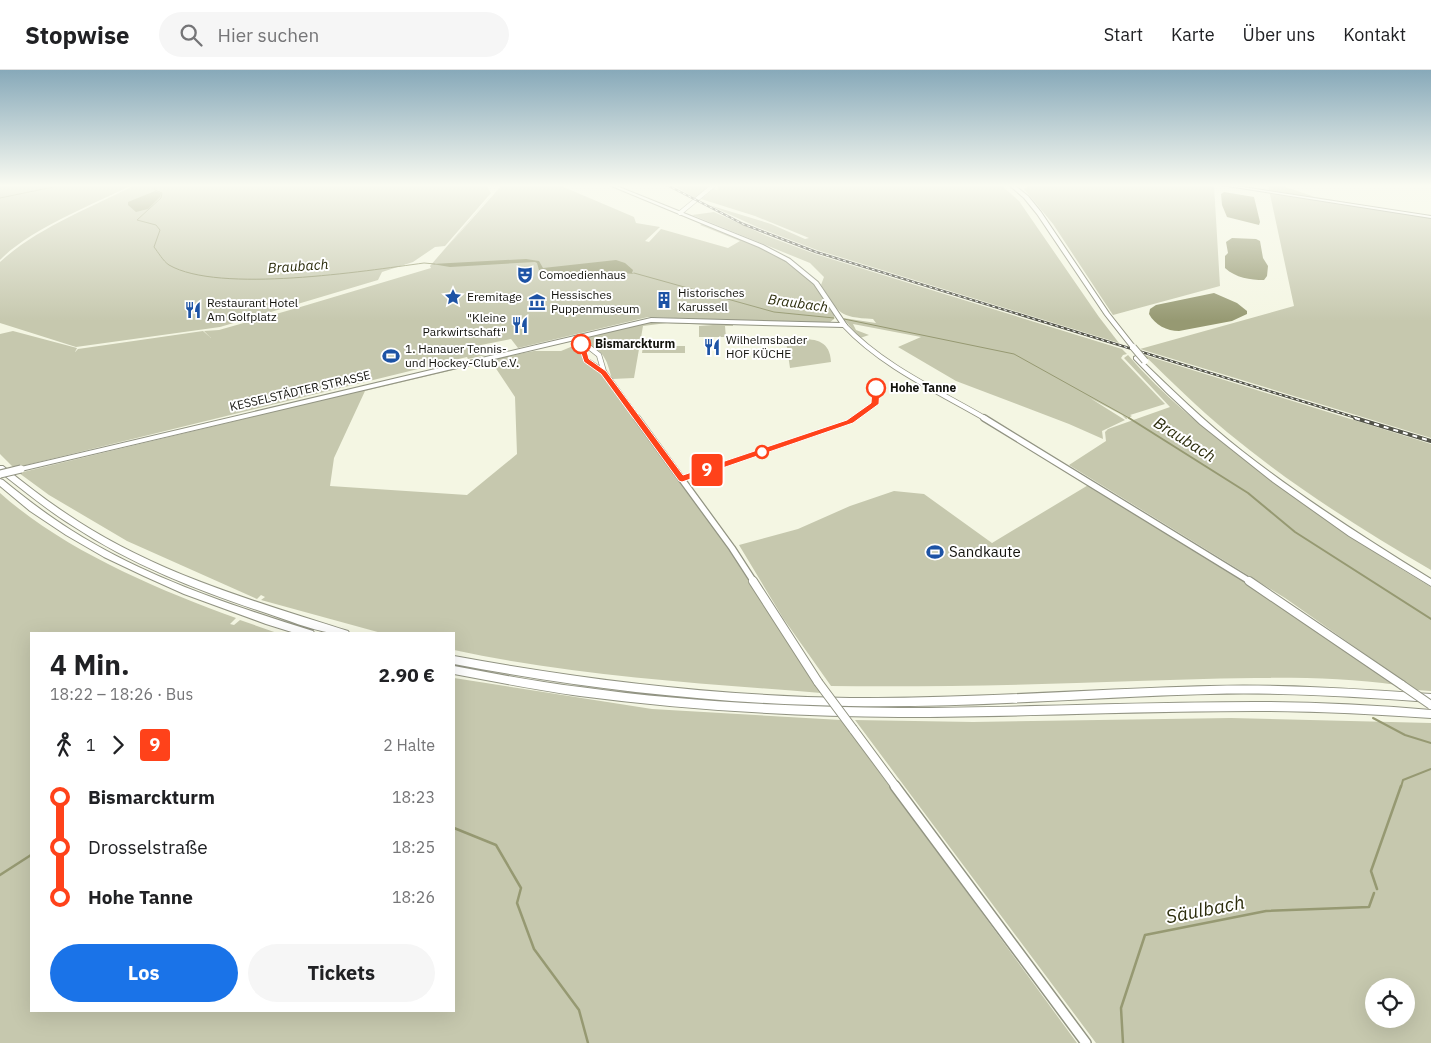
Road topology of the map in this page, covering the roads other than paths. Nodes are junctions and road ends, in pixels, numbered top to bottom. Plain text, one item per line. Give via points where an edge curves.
1 (723, 230) edge
2 (1046, 230) edge
3 (1049, 230) edge
4 (844, 325) junction
5 (579, 339) junction
6 (1141, 359) junction
7 (604, 372) junction
8 (0, 468) edge
9 (0, 474) edge
10 (0, 482) edge
11 (1431, 576) edge
12 (1431, 583) edge
13 (304, 632) edge
14 (338, 632) edge
15 (455, 660) edge
16 (455, 670) edge
17 (1431, 698) edge
18 (1431, 705) edge
19 (1431, 714) edge
20 (1086, 1043) edge

1 - 4 main road via 793,263 816,283
2 - 6 highway via 1105,319 1125,345
3 - 6 highway, bridge
4 - 5 main road, KESSELSTÄDTER STRASSE via 664,319
4 - 18 street, bridge via 857,339 891,363 1286,604
5 - 7 street via 600,356
5 - 7 street via 586,360
5 - 9 main road, KESSELSTÄDTER STRASSE, bridge
6 - 11 highway via 1196,410 1276,475
6 - 12 highway via 1191,412 1267,473 1341,526
7 - 20 street, bridge via 732,548 818,682
8 - 14 highway via 64,517 139,558 218,593
10 - 13 highway via 54,522 130,565 232,608
15 - 17 highway via 623,687 804,700 910,701 1244,690
16 - 19 highway via 571,690 752,708 912,712 1244,705

